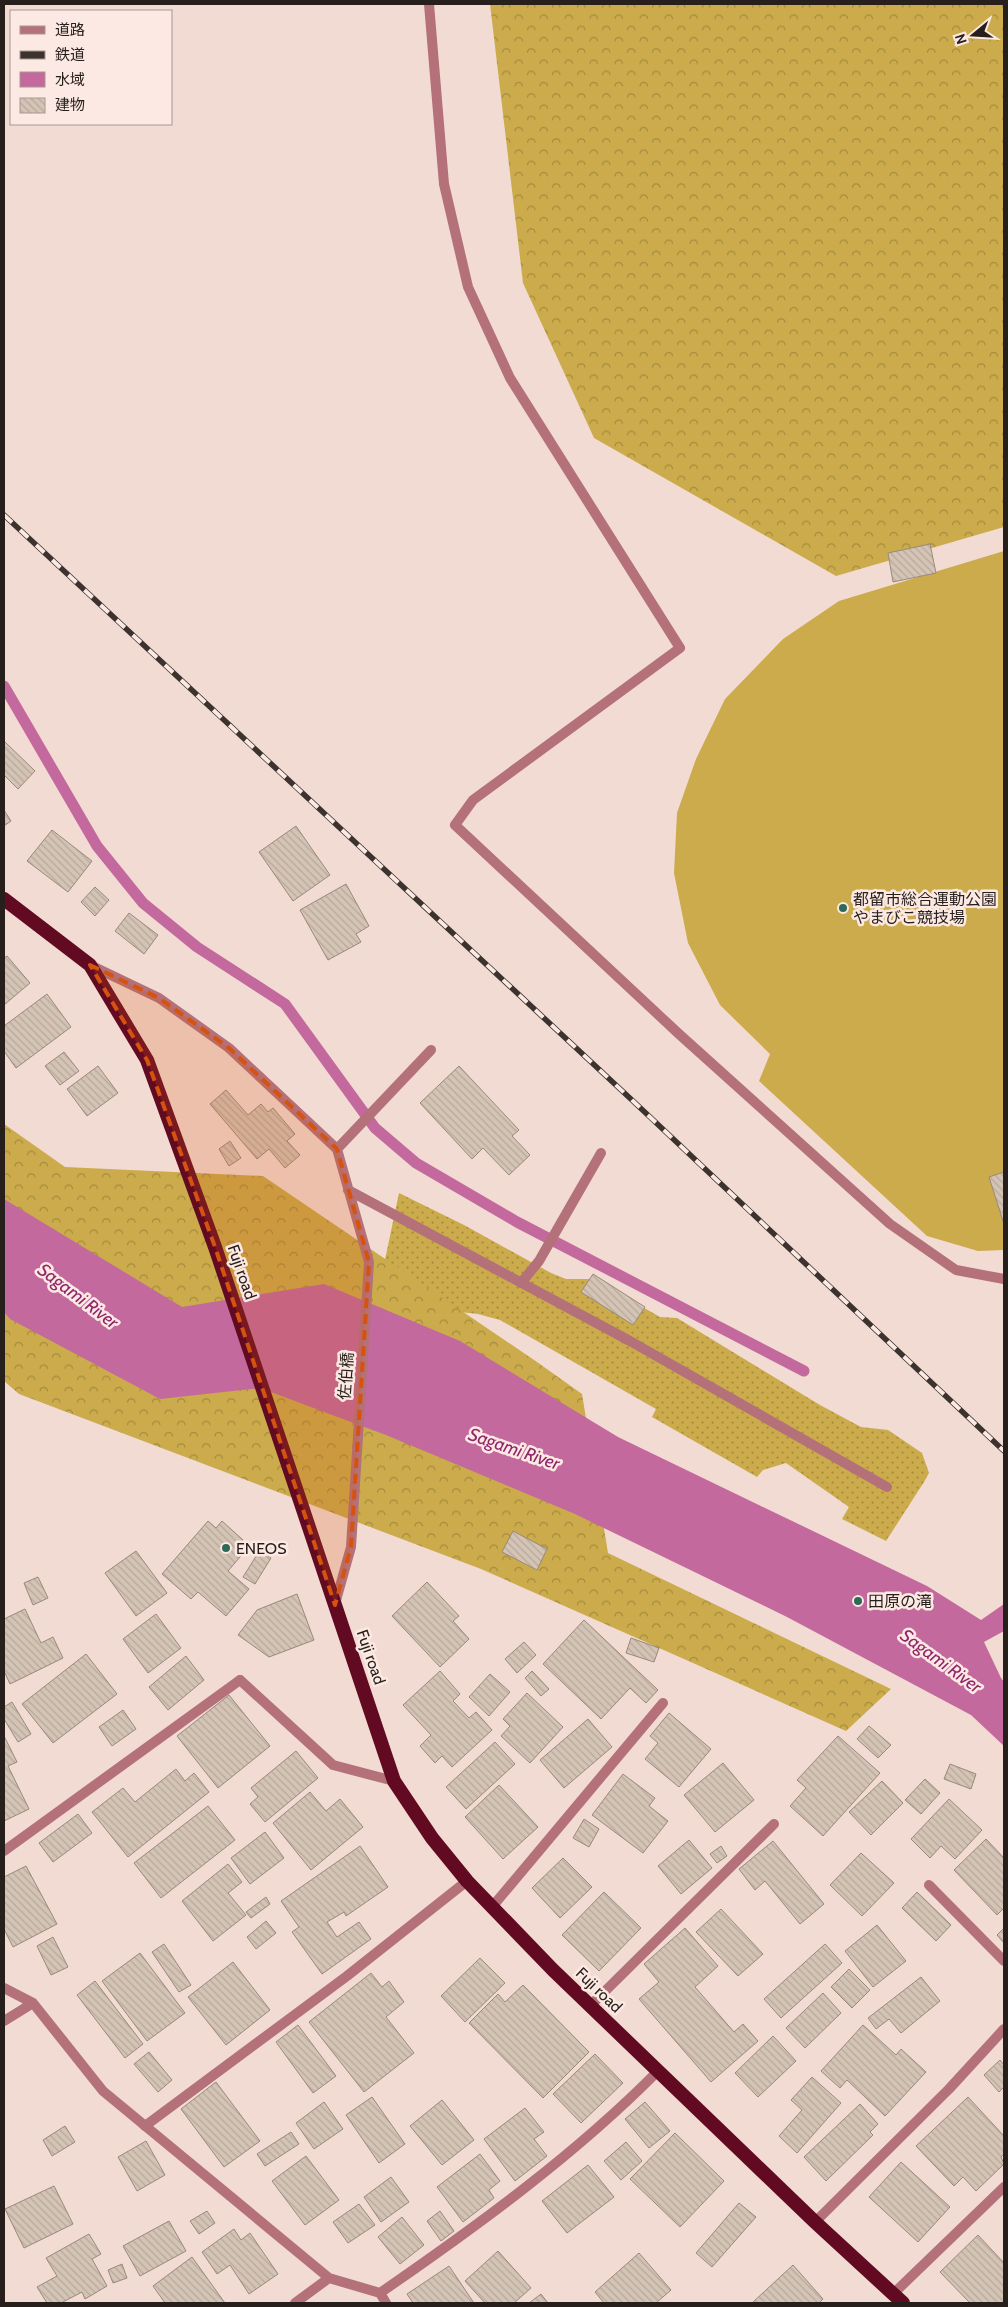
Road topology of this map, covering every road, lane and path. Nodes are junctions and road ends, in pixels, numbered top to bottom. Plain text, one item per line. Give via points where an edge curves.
1 (429, 4) edge
2 (4, 899) edge
3 (90, 965) junction
4 (431, 1050) dead end
5 (337, 1149) junction
6 (601, 1153) dead end
7 (348, 1190) junction
8 (1004, 1279) edge
9 (521, 1282) junction
10 (887, 1487) dead end
11 (335, 1605) junction
12 (663, 1703) dead end
13 (394, 1781) junction
14 (774, 1824) dead end
15 (4, 1851) edge
16 (467, 1881) junction
17 (929, 1885) dead end
18 (492, 1907) junction
19 (1004, 1961) edge
20 (4, 1988) edge
21 (33, 2003) junction
22 (589, 2006) junction
23 (4, 2021) edge
24 (1004, 2029) edge
25 (658, 2070) junction
26 (146, 2126) junction
27 (1004, 2187) edge
28 (815, 2222) junction
29 (329, 2278) junction
30 (380, 2293) junction
31 (898, 2298) edge
32 (295, 2303) edge
33 (386, 2303) edge

1 - 8 street via 444,184 468,287 510,378 680,648 473,800 455,825 678,1034 890,1224 956,1270
2 - 3 highway, Fuji road
3 - 5 street via 159,998 229,1048
3 - 11 highway, Fuji road via 146,1060 215,1247
4 - 5 street
5 - 7 street, 佐伯橋
6 - 9 street via 539,1261
7 - 9 street
7 - 11 street, 佐伯橋 via 369,1262 350,1547
9 - 10 street via 630,1340
11 - 13 highway, Fuji road
12 - 18 street
13 - 15 street via 332,1766 240,1680
13 - 16 highway, Fuji road via 432,1838
14 - 22 street
16 - 18 highway, Fuji road
16 - 26 street via 347,1976
17 - 19 street
18 - 22 highway, Fuji road
20 - 21 street
21 - 23 street
21 - 26 street via 103,2090
22 - 25 highway, Fuji road
24 - 28 street via 949,2090
25 - 28 highway, Fuji road
25 - 30 street via 626,2103 479,2225
26 - 29 street
27 - 31 street
28 - 31 highway, Fuji road
29 - 30 street
29 - 32 street
30 - 33 street

